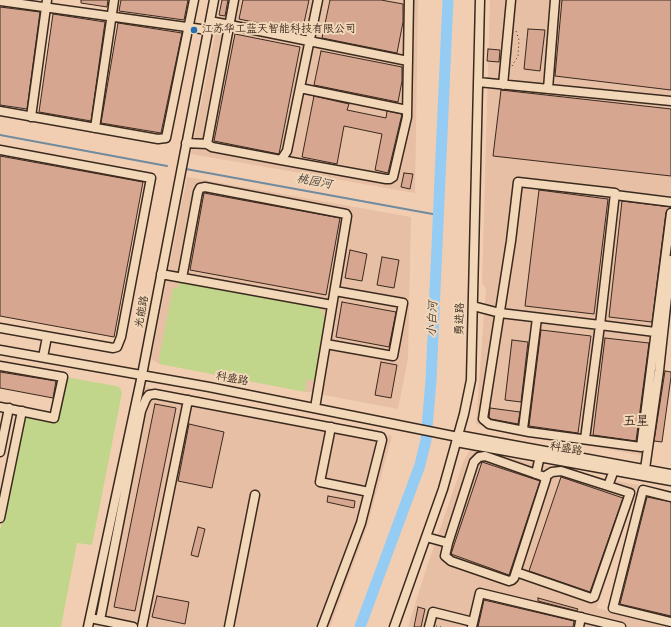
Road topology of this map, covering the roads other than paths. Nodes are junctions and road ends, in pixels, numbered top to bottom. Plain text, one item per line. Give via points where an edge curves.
1 (2, 0) edge
2 (25, 0) edge
3 (114, 0) edge
4 (194, 0) edge
5 (214, 0) edge
6 (234, 0) edge
7 (318, 0) edge
8 (409, 0) edge
9 (480, 0) edge
10 (511, 0) edge
11 (555, 0) edge
12 (46, 3) edge
13 (112, 14) junction
14 (189, 25) junction
15 (229, 25) junction
16 (209, 26) junction
17 (310, 41) junction
18 (408, 61) junction
19 (478, 82) junction
20 (503, 85) junction
21 (300, 88) junction
22 (548, 89) junction
23 (671, 101) edge
24 (407, 110) junction
25 (0, 111) edge
26 (31, 117) junction
27 (95, 128) junction
28 (186, 143) junction
29 (207, 144) junction
30 (0, 150) edge
31 (281, 160) junction
32 (615, 195) junction
33 (671, 202) edge
34 (671, 213) edge
35 (671, 260) edge
36 (161, 274) junction
37 (182, 278) junction
38 (335, 291) junction
39 (332, 305) junction
40 (473, 306) junction
41 (500, 313) junction
42 (537, 318) junction
43 (600, 325) junction
44 (0, 328) edge
45 (655, 332) junction
46 (47, 337) junction
47 (326, 344) junction
48 (0, 350) edge
49 (43, 357) junction
50 (0, 366) edge
51 (142, 375) junction
52 (188, 400) junction
53 (0, 407) edge
54 (9, 408) junction
55 (316, 408) junction
56 (22, 411) junction
57 (331, 427) junction
58 (523, 429) junction
59 (457, 438) junction
60 (585, 439) junction
61 (0, 452) edge
62 (541, 453) junction
63 (645, 469) junction
64 (614, 470) junction
65 (536, 474) junction
66 (671, 474) edge
67 (544, 477) junction
68 (4, 480) edge
69 (671, 481) edge
70 (608, 486) junction
71 (369, 492) junction
72 (256, 495) dead end
73 (671, 497) edge
74 (0, 518) edge
75 (426, 537) junction
76 (448, 543) junction
77 (516, 572) junction
78 (581, 617) junction
79 (90, 618) junction
80 (100, 620) junction
81 (671, 622) edge
82 (472, 624) edge
83 (88, 627) edge
84 (134, 627) edge
85 (142, 627) edge
86 (229, 627) edge
87 (322, 627) edge
88 (394, 627) edge
89 (429, 627) edge
90 (579, 627) edge
91 (621, 627) edge

1 - 12 street
2 - 12 street
3 - 13 street
4 - 14 street
5 - 16 street, 光能路
6 - 15 street
7 - 17 street
8 - 18 street
9 - 19 street, 勇进路
10 - 20 street
11 - 22 street
12 - 13 street
12 - 26 street
13 - 14 street
13 - 27 street
14 - 16 street
14 - 27 street via 166,138 158,139
15 - 16 street
15 - 17 street
15 - 29 street
16 - 28 street, 光能路
17 - 18 street
17 - 21 street
18 - 24 street
19 - 20 street
19 - 40 street, 勇进路
20 - 22 street
21 - 24 street
21 - 31 street via 287,151
22 - 23 street
24 - 31 street via 395,174 390,179
25 - 26 street
26 - 27 street
28 - 29 street
28 - 36 street, 光能路
29 - 31 street
30 - 46 street via 151,178 117,347
32 - 33 street
32 - 41 street via 615,192 518,182
32 - 43 street
34 - 45 street
35 - 63 street
36 - 37 street
36 - 51 street, 光能路
37 - 38 street via 198,192 200,188 205,187 346,214
37 - 39 street
38 - 39 street
38 - 47 street via 403,303 393,356
39 - 47 street
40 - 41 street
40 - 59 street, 勇进路 via 471,380
41 - 42 street
41 - 58 street via 483,419 489,424
42 - 43 street
42 - 58 street
43 - 45 street
43 - 60 street
44 - 46 street
45 - 60 street via 641,447
46 - 49 street
47 - 55 street
48 - 49 street, 科盛路
49 - 51 street, 科盛路
50 - 56 street via 63,378 54,418
51 - 55 street, 科盛路
51 - 79 street, 光能路
52 - 57 street
52 - 80 street via 155,394 149,395 143,404
52 - 85 street
53 - 54 street
54 - 56 street
54 - 61 street
55 - 59 street, 科盛路
56 - 68 street
57 - 71 street via 320,482
57 - 71 street via 381,437
58 - 60 street
59 - 62 street, 科盛路
59 - 75 street, 勇进路 via 443,490
62 - 63 street, 科盛路
62 - 64 street, 科盛路
62 - 65 street
63 - 66 street, 科盛路
64 - 69 street, 科盛路
64 - 70 street
65 - 67 street
65 - 76 street via 479,456 474,462
67 - 70 street via 561,470
67 - 77 street via 546,482
68 - 74 street
70 - 77 street via 630,493 594,597
71 - 87 street via 361,523
72 - 86 street
73 - 81 street via 643,490 613,608
75 - 76 street
75 - 88 street, 勇进路
76 - 77 street via 445,556 456,564 509,581 514,578
78 - 82 street via 480,593
78 - 90 street
78 - 91 street
79 - 80 street
79 - 83 street, 光能路
80 - 84 street
82 - 89 street via 433,612

